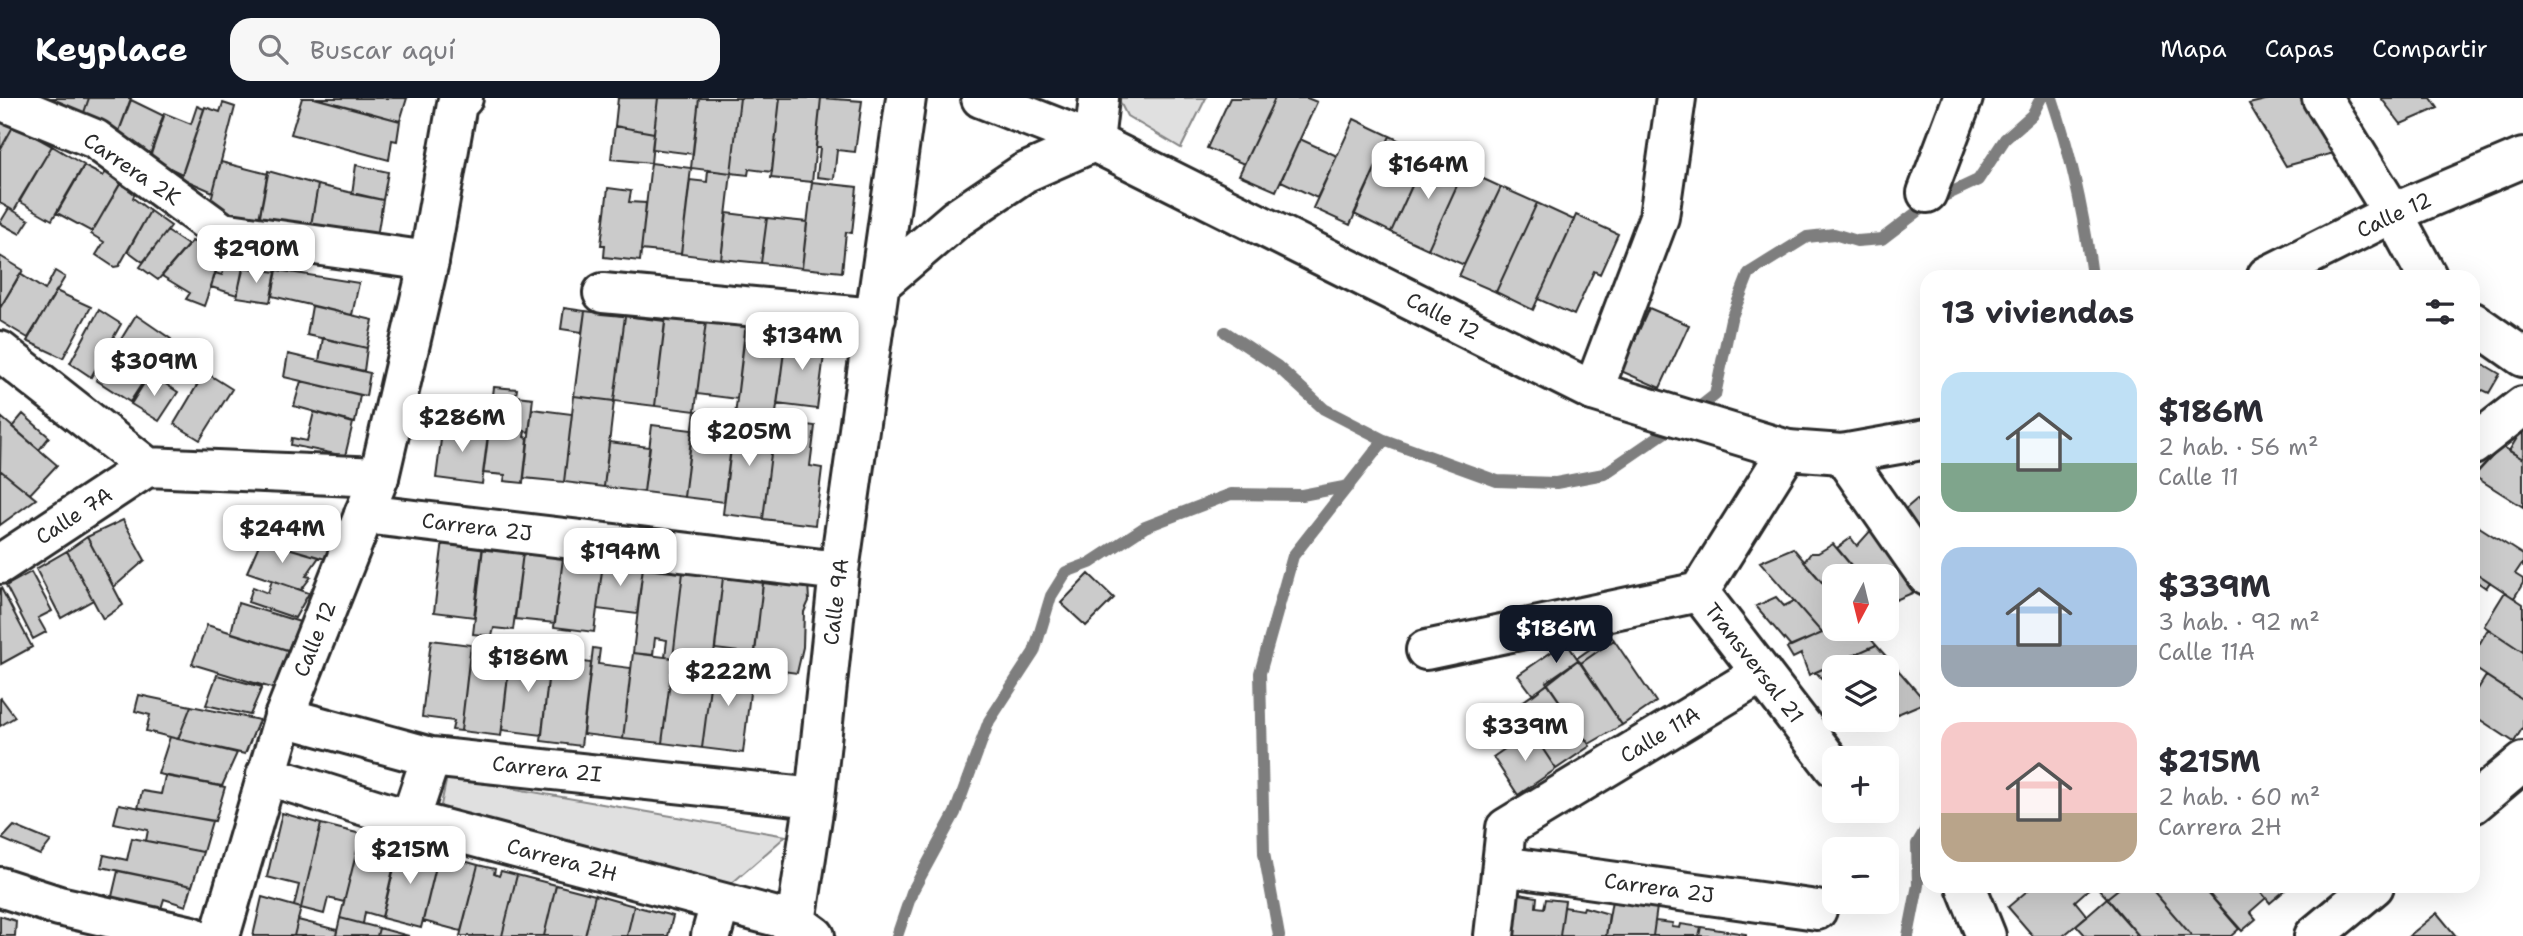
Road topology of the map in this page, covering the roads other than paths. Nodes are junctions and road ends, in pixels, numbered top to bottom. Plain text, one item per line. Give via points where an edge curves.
1 (463, 98) edge
2 (906, 98) edge
3 (981, 98) edge
4 (1099, 98) edge
5 (1676, 98) edge
6 (1963, 98) edge
7 (2322, 98) edge
8 (0, 100) edge
9 (1094, 142) junction
10 (2523, 158) edge
11 (1927, 193) dead end
12 (2393, 214) junction
13 (429, 261) junction
14 (2279, 270) edge
15 (2424, 270) edge
16 (603, 293) dead end
17 (878, 300) junction
18 (2480, 328) edge
19 (0, 351) edge
20 (2523, 357) edge
21 (1592, 391) junction
22 (2523, 406) edge
23 (1920, 440) edge
24 (2480, 440) edge
25 (1788, 450) junction
26 (1842, 454) junction
27 (147, 467) junction
28 (379, 477) junction
29 (365, 514) junction
30 (0, 564) edge
31 (1920, 566) edge
32 (839, 571) junction
33 (1699, 592) junction
34 (1426, 650) dead end
35 (1762, 673) junction
36 (284, 718) junction
37 (1822, 751) edge
38 (431, 757) junction
39 (2523, 762) edge
40 (266, 775) junction
41 (815, 798) junction
42 (2480, 798) edge
43 (410, 820) junction
44 (1502, 866) junction
45 (0, 887) edge
46 (1969, 893) edge
47 (2366, 893) edge
48 (1817, 909) dead end
49 (716, 919) edge
50 (56, 921) edge
51 (806, 929) edge
52 (191, 936) edge
53 (220, 936) edge
54 (1494, 936) edge
55 (1986, 936) edge
56 (2314, 936) edge

1 - 13 street, Calle 12 via 457,104
2 - 17 street, Calle 9A
3 - 9 street, Calle 12
4 - 9 street
5 - 21 street via 1659,216
6 - 11 street
7 - 12 street
8 - 13 street, Carrera 2K via 95,139 222,232
9 - 17 street via 1024,173 956,219
9 - 21 street, Calle 12
10 - 12 street, Calle 12
12 - 14 street, Calle 12
12 - 15 street
13 - 28 street, Calle 12
16 - 17 street
17 - 32 street, Calle 9A
18 - 20 street
19 - 27 street
21 - 25 street, Calle 12
22 - 24 street
23 - 26 street, Calle 12
25 - 26 street, Calle 12
25 - 33 street
26 - 31 street
27 - 28 street
27 - 30 street, Calle 7A
28 - 29 street, Calle 12
29 - 32 street, Carrera 2J
29 - 36 street, Calle 12
32 - 41 street, Calle 9A
33 - 34 street
33 - 35 street, Transversal 21
35 - 37 street, Transversal 21
35 - 44 street, Calle 11A via 1506,828
36 - 38 street, Carrera 2I
36 - 40 street, Calle 12
38 - 41 street, Carrera 2I
38 - 43 street
39 - 42 street
40 - 43 street, Carrera 2H
40 - 53 street, Calle 12
41 - 51 street, Calle 9A
43 - 49 street, Carrera 2H
44 - 48 street, Carrera 2J
44 - 54 street, Calle 11A
45 - 50 street
46 - 55 street
47 - 56 street
49 - 51 street, Carrera 2H
50 - 52 street

